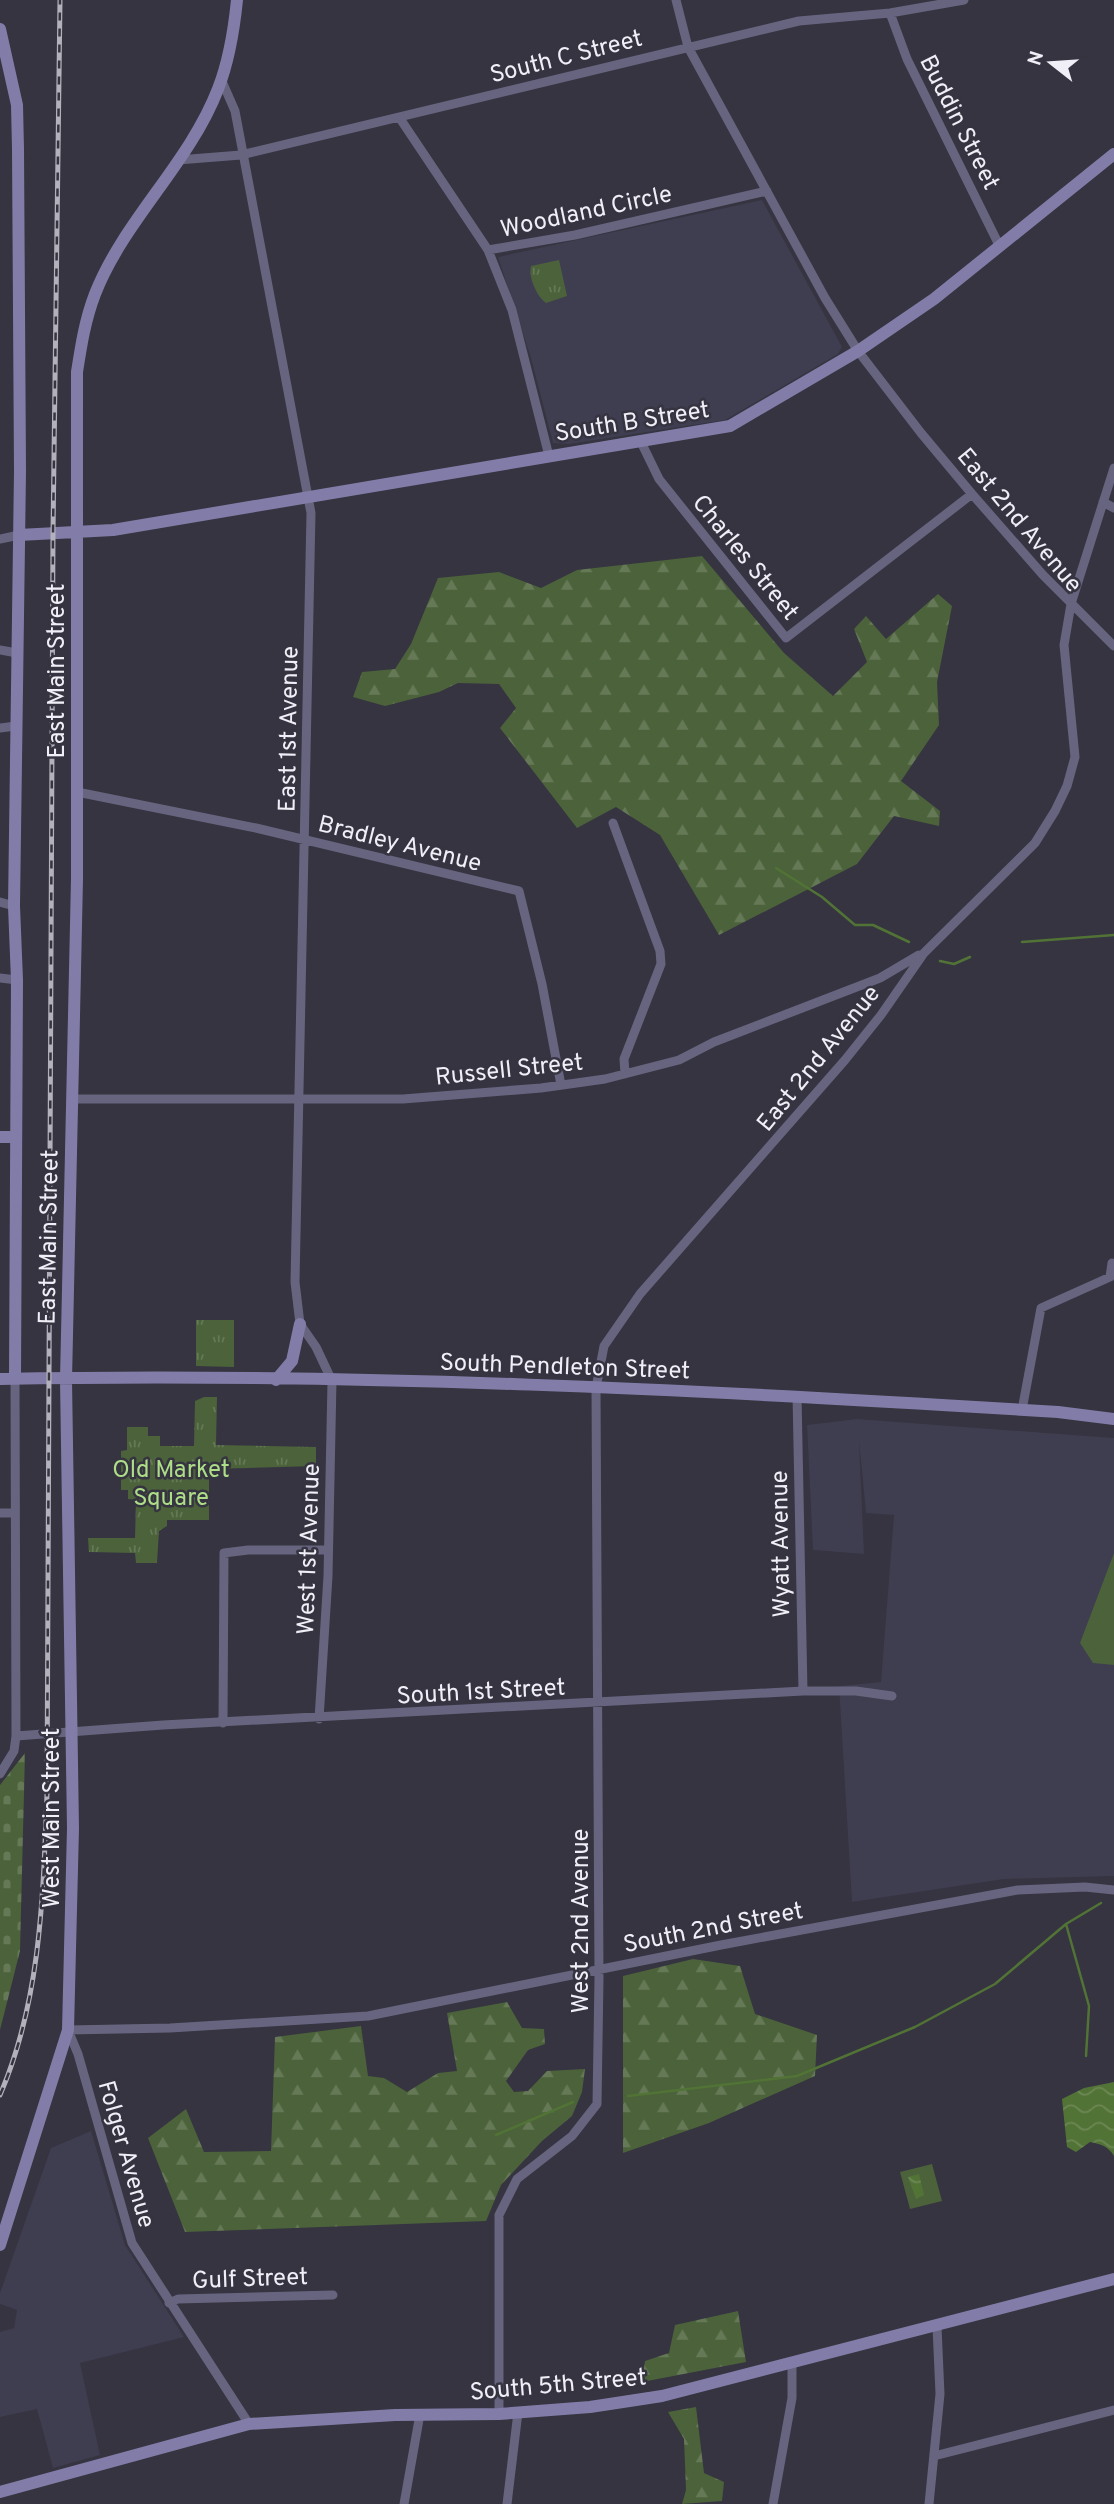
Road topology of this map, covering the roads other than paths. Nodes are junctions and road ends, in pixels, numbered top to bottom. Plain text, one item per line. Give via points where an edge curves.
1 (237, 0) edge
2 (676, 0) edge
3 (964, 0) edge
4 (890, 13) junction
5 (0, 30) edge
6 (688, 47) junction
7 (221, 79) junction
8 (398, 117) junction
9 (1114, 154) edge
10 (242, 155) junction
11 (178, 160) junction
12 (767, 191) junction
13 (1000, 247) junction
14 (488, 250) junction
15 (858, 351) junction
16 (641, 442) junction
17 (549, 456) junction
18 (1114, 468) edge
19 (972, 494) junction
20 (308, 496) junction
21 (1103, 502) junction
22 (1114, 508) edge
23 (75, 533) junction
24 (19, 535) junction
25 (0, 539) edge
26 (1071, 604) junction
27 (1114, 646) edge
28 (0, 650) edge
29 (17, 653) junction
30 (16, 726) junction
31 (0, 728) edge
32 (77, 792) junction
33 (613, 823) dead end
34 (305, 840) junction
35 (0, 902) edge
36 (14, 906) junction
37 (923, 953) junction
38 (0, 978) edge
39 (17, 980) junction
40 (625, 1074) junction
41 (561, 1085) junction
42 (72, 1099) junction
43 (298, 1100) junction
44 (0, 1136) edge
45 (16, 1137) junction
46 (1112, 1263) dead end
47 (300, 1324) junction
48 (15, 1378) junction
49 (0, 1379) edge
50 (66, 1380) junction
51 (276, 1380) junction
52 (332, 1381) junction
53 (597, 1388) junction
54 (797, 1396) junction
55 (1022, 1410) junction
56 (1114, 1419) edge
57 (0, 1513) edge
58 (14, 1513) junction
59 (328, 1550) junction
60 (803, 1691) junction
61 (892, 1696) dead end
62 (599, 1704) junction
63 (319, 1718) junction
64 (223, 1724) junction
65 (73, 1732) junction
66 (16, 1736) junction
67 (0, 1773) edge
68 (1114, 1890) edge
69 (599, 1969) junction
70 (68, 2030) junction
71 (0, 2245) edge
72 (1114, 2279) edge
73 (333, 2295) dead end
74 (169, 2303) junction
75 (937, 2327) junction
76 (792, 2364) junction
77 (1114, 2410) edge
78 (518, 2413) junction
79 (420, 2414) junction
80 (499, 2414) junction
81 (249, 2424) junction
82 (934, 2456) junction
83 (0, 2492) edge
84 (404, 2504) edge
85 (507, 2504) edge
86 (773, 2504) edge
87 (929, 2504) edge

1 - 7 main road, East Main Street
2 - 6 street, East 2nd Avenue
3 - 4 street, South C Street
4 - 6 street, South C Street via 799,21
4 - 13 street, Buddin Street via 907,59
5 - 24 main road via 17,105
6 - 8 street, South C Street
6 - 12 street, East 2nd Avenue
7 - 10 street, East 1st Avenue via 234,111
7 - 11 main road, East Main Street via 207,113
8 - 10 street, South C Street
8 - 14 street, Woodland Circle
9 - 13 main road, South B Street
10 - 11 street, South C Street
10 - 20 street, East 1st Avenue
11 - 23 main road, East Main Street via 105,272 86,318 77,372
12 - 14 street, Woodland Circle
12 - 15 street, East 2nd Avenue
13 - 15 main road, South B Street
14 - 17 street via 512,310
15 - 16 main road, South B Street via 730,426
15 - 19 street, East 2nd Avenue
16 - 17 main road, South B Street
16 - 19 street, Charles Street via 659,479 786,638
17 - 20 main road, South B Street
18 - 21 street
19 - 26 street, East 2nd Avenue
20 - 23 main road, South B Street
20 - 34 street, East 1st Avenue
21 - 22 street
21 - 26 street
23 - 24 main road, South B Street
23 - 32 main road, East Main Street
24 - 25 street
24 - 29 main road
26 - 27 street
26 - 37 street, East 2nd Avenue via 1064,645 1074,757 1067,786 1035,843
28 - 29 street
29 - 30 main road
30 - 31 street
30 - 36 main road
32 - 34 street, Bradley Avenue
32 - 42 main road, East Main Street
33 - 40 street via 661,964 624,1059
34 - 41 street, Bradley Avenue via 519,891
34 - 43 street, East 1st Avenue
35 - 36 street
36 - 39 main road
37 - 40 street, Russell Street via 880,978 679,1060
37 - 53 street, East 2nd Avenue via 845,1060 640,1294 604,1346
38 - 39 street
39 - 45 main road
40 - 41 street, Russell Street
41 - 43 street, Russell Street via 403,1099
42 - 43 street, Russell Street
42 - 50 main road, East Main Street
43 - 47 street, East 1st Avenue via 295,1282
44 - 45 main road
45 - 48 main road
46 - 55 street via 1110,1277 1041,1308
47 - 51 main road via 292,1361
47 - 52 street, East 1st Avenue
48 - 49 main road, South Pendleton Street
48 - 50 main road, South Pendleton Street
48 - 58 street
50 - 51 main road, South Pendleton Street
50 - 65 main road, West Main Street
51 - 52 main road, South Pendleton Street
52 - 53 main road, South Pendleton Street
52 - 59 street, West 1st Avenue
53 - 54 main road, South Pendleton Street
53 - 62 street, West 2nd Avenue
54 - 55 main road, South Pendleton Street
54 - 60 street, Wyatt Avenue
55 - 56 main road, South Pendleton Street
57 - 58 street
58 - 66 street
59 - 63 street, West 1st Avenue
59 - 64 street via 224,1553
60 - 61 street, South 1st Street
60 - 62 street, South 1st Street
62 - 63 street, South 1st Street
62 - 69 street, West 2nd Avenue
63 - 64 street, South 1st Street
64 - 65 street, South 1st Street
65 - 66 street, South 1st Street
65 - 70 main road, West Main Street
66 - 67 street via 14,1751
68 - 69 street, South 2nd Street via 1018,1890
69 - 70 street, South 2nd Street via 368,2015
69 - 80 street, West 2nd Avenue via 597,2104 572,2136 517,2179 499,2215
70 - 71 main road, West Main Street
70 - 74 street, Folger Avenue via 132,2243
72 - 75 main road, South 5th Street
73 - 74 street, Gulf Street
74 - 81 street, Folger Avenue
75 - 76 main road, South 5th Street
75 - 82 street via 940,2394
76 - 78 main road, South 5th Street via 662,2396
76 - 86 street via 792,2398
77 - 82 street
78 - 80 main road, South 5th Street
78 - 85 street
79 - 80 main road, South 5th Street
79 - 81 main road, South 5th Street
79 - 84 street
81 - 83 main road, South 5th Street
82 - 87 street

